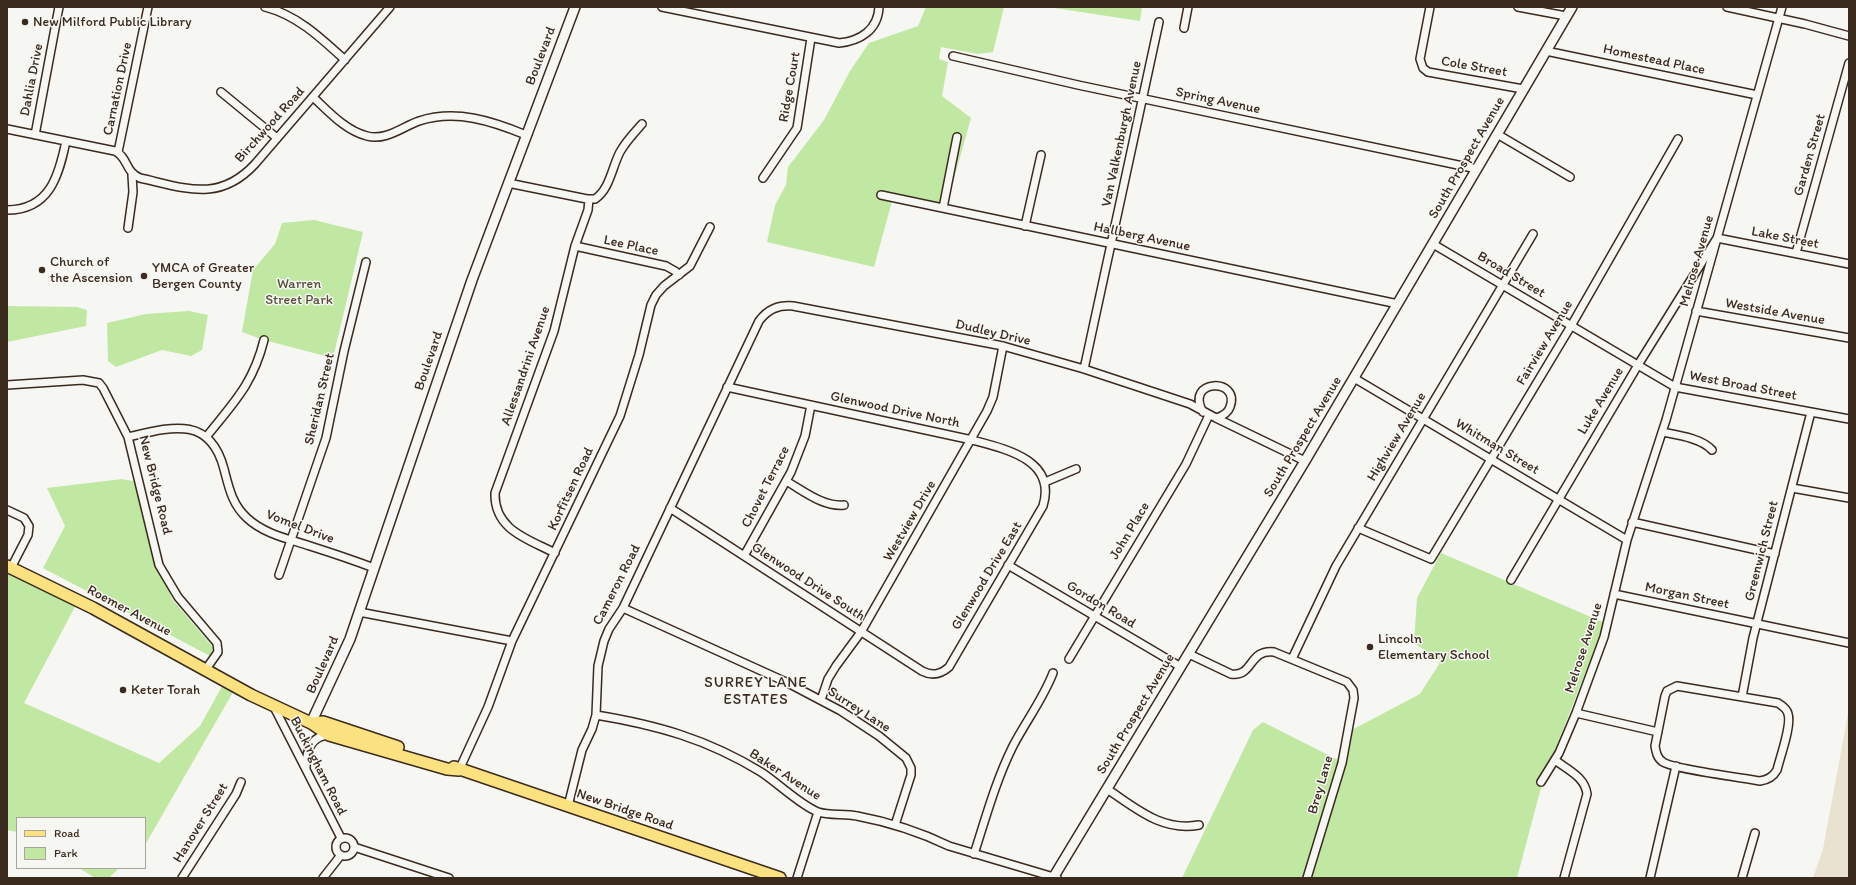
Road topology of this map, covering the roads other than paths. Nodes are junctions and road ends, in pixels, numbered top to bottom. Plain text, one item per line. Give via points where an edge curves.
1 (59, 7) edge
2 (148, 7) edge
3 (265, 7) edge
4 (390, 7) edge
5 (575, 7) edge
6 (662, 7) edge
7 (879, 7) edge
8 (1188, 7) edge
9 (1430, 7) edge
10 (1518, 7) edge
11 (1572, 7) edge
12 (1727, 7) edge
13 (1782, 7) edge
14 (1566, 16) junction
15 (1779, 18) junction
16 (1159, 22) dead end
17 (1184, 28) dead end
18 (1849, 36) edge
19 (812, 38) junction
20 (1546, 51) junction
21 (953, 56) dead end
22 (345, 60) junction
23 (1849, 64) edge
24 (1523, 89) junction
25 (221, 92) dead end
26 (1757, 94) junction
27 (313, 97) junction
28 (1143, 98) junction
29 (642, 124) dead end
30 (7, 129) edge
31 (1497, 134) junction
32 (35, 135) junction
33 (526, 135) junction
34 (957, 137) dead end
35 (277, 138) junction
36 (1678, 138) dead end
37 (66, 141) junction
38 (118, 152) junction
39 (1041, 156) dead end
40 (1477, 169) junction
41 (132, 175) junction
42 (1570, 177) dead end
43 (763, 178) dead end
44 (508, 183) junction
45 (881, 195) dead end
46 (589, 199) junction
47 (943, 208) junction
48 (7, 210) edge
49 (710, 226) dead end
50 (1025, 226) junction
51 (128, 228) dead end
52 (1533, 234) dead end
53 (1717, 238) junction
54 (1112, 244) junction
55 (1433, 244) junction
56 (575, 246) junction
57 (1796, 253) junction
58 (366, 262) dead end
59 (1849, 264) edge
60 (679, 275) junction
61 (1503, 285) junction
62 (1398, 304) junction
63 (772, 309) joint
64 (1696, 311) junction
65 (1571, 326) junction
66 (1849, 338) edge
67 (264, 340) dead end
68 (1003, 346) junction
69 (1638, 365) junction
70 (1084, 369) junction
71 (1354, 378) junction
72 (7, 385) edge
73 (727, 387) junction
74 (1675, 387) junction
75 (811, 405) junction
76 (1812, 412) junction
77 (1209, 415) junction
78 (1423, 419) junction
79 (1849, 419) edge
80 (1662, 432) junction
81 (206, 436) junction
82 (128, 437) junction
83 (972, 440) junction
84 (1712, 450) dead end
85 (1491, 459) junction
86 (1305, 461) junction
87 (1076, 469) dead end
88 (786, 482) junction
89 (1045, 482) junction
90 (1792, 488) junction
91 (1849, 498) edge
92 (1559, 499) junction
93 (844, 505) dead end
94 (670, 508) junction
95 (7, 510) edge
96 (1632, 522) junction
97 (1358, 528) junction
98 (291, 540) junction
99 (1627, 540) junction
100 (555, 553) junction
101 (1775, 554) junction
102 (744, 556) junction
103 (1008, 565) junction
104 (9, 567) edge
105 (374, 568) junction
106 (279, 575) dead end
107 (1511, 580) dead end
108 (1614, 594) junction
109 (623, 608) junction
110 (359, 612) junction
111 (1095, 616) junction
112 (1757, 624) junction
113 (862, 632) junction
114 (512, 641) junction
115 (1849, 643) edge
116 (1189, 654) junction
117 (1069, 659) dead end
118 (1292, 659) junction
119 (1181, 667) junction
120 (206, 669) junction
121 (1053, 673) dead end
122 (935, 674) joint
123 (1742, 697) junction
124 (821, 700) junction
125 (273, 705) junction
126 (1576, 713) junction
127 (596, 715) junction
128 (311, 723) junction
129 (1658, 732) junction
130 (329, 735) junction
131 (1555, 760) junction
132 (1676, 766) junction
133 (306, 770) junction
134 (459, 770) junction
135 (241, 782) dead end
136 (1541, 782) dead end
137 (1107, 789) junction
138 (568, 806) junction
139 (818, 812) junction
140 (895, 825) junction
141 (1199, 825) dead end
142 (1755, 833) dead end
143 (341, 838) junction
144 (354, 847) junction
145 (974, 854) junction
146 (341, 855) junction
147 (182, 878) edge
148 (323, 878) edge
149 (449, 878) edge
150 (780, 878) edge
151 (797, 878) edge
152 (1055, 878) edge
153 (1307, 878) edge
154 (1564, 878) edge
155 (1650, 878) edge
156 (1742, 878) edge

1 - 32 street, Dahlia Drive
2 - 38 street, Carnation Drive
3 - 22 street via 299,22 318,35
4 - 22 street, Birchwood Road
5 - 33 street, Boulevard
6 - 19 street
7 - 19 street via 872,28 861,38 839,44
8 - 17 street
9 - 24 street, Cole Street via 1420,59 1423,68 1428,72
10 - 14 street
11 - 14 street, South Prospect Avenue
12 - 15 street
13 - 15 street, Melrose Avenue
14 - 20 street, South Prospect Avenue
15 - 18 street
15 - 26 street, Melrose Avenue
16 - 28 street, Van Valkenburgh Avenue
19 - 43 street, Ridge Court via 796,128
20 - 24 street, South Prospect Avenue
20 - 26 street, Homestead Place
21 - 28 street, Spring Avenue
22 - 27 street, Birchwood Road
23 - 57 street, Garden Street
24 - 31 street, South Prospect Avenue
25 - 35 street
26 - 53 street, Melrose Avenue
27 - 33 street via 348,128 368,137 375,138 419,121 447,116 483,119
27 - 35 street, Birchwood Road
28 - 40 street, Spring Avenue
28 - 54 street, Van Valkenburgh Avenue
29 - 46 street via 625,143 604,192 595,199
30 - 32 street
31 - 40 street, South Prospect Avenue
31 - 42 street
32 - 37 street
33 - 44 street, Boulevard
34 - 47 street
35 - 41 street, Birchwood Road via 248,172 225,186 190,188
36 - 65 street, Fairview Avenue
37 - 38 street
37 - 48 street via 59,172 50,189 35,203
38 - 41 street
39 - 50 street
40 - 55 street, South Prospect Avenue
41 - 51 street via 133,192
44 - 46 street
44 - 105 street, Boulevard via 462,307
45 - 47 street, Hallberg Avenue
46 - 56 street, Allessandrini Avenue via 588,210
47 - 50 street, Hallberg Avenue
49 - 60 street, Korfitsen Road via 690,266
50 - 54 street, Hallberg Avenue
52 - 61 street, Highview Avenue
53 - 57 street, Lake Street
53 - 64 street, Melrose Avenue
53 - 69 street, Luke Avenue
54 - 62 street, Hallberg Avenue
54 - 70 street, Van Valkenburgh Avenue
55 - 61 street, Broad Street
55 - 62 street, South Prospect Avenue
56 - 60 street, Lee Place via 666,266
56 - 100 street, Allessandrini Avenue via 554,331 494,493 496,510 509,528
57 - 59 street, Lake Street
58 - 98 street, Sheridan Street via 326,438
60 - 100 street, Korfitsen Road via 664,286 651,305 620,416
61 - 65 street, Broad Street
61 - 78 street, Highview Avenue
62 - 71 street, South Prospect Avenue
63 - 68 street, Dudley Drive via 778,306 793,306
63 - 73 street, Cameron Road via 759,321
64 - 66 street, Westside Avenue
64 - 74 street, Melrose Avenue
65 - 69 street, Broad Street
65 - 85 street, Fairview Avenue
67 - 81 street via 256,367 242,392
68 - 70 street, Dudley Drive
68 - 83 street, Westview Drive via 993,397
69 - 74 street, West Broad Street
69 - 92 street, Luke Avenue
70 - 77 street, Dudley Drive via 1190,404
71 - 78 street, Whitman Street
71 - 86 street, South Prospect Avenue
72 - 82 street, New Bridge Road via 83,380 99,384
73 - 75 street, Glenwood Drive North
73 - 94 street, Cameron Road
74 - 76 street, West Broad Street
74 - 80 street, Melrose Avenue
75 - 83 street, Glenwood Drive North
75 - 88 street, Chovet Terrace via 805,436
76 - 79 street, West Broad Street
76 - 90 street, Greenwich Street
77 - 86 street, Dudley Drive
77 - 111 street, John Place via 1186,464
78 - 85 street, Whitman Street
78 - 97 street, Highview Avenue
80 - 84 street via 1694,440
80 - 96 street, Melrose Avenue
81 - 82 street via 191,429 170,428
81 - 98 street, Vomel Drive via 221,459 229,491 240,510 261,528
82 - 120 street, New Bridge Road via 159,564 178,597 217,643 218,652
83 - 89 street, Glenwood Drive North via 1031,462 1040,471
83 - 113 street, Westview Drive
85 - 92 street, Whitman Street
85 - 97 street, Fairview Avenue via 1431,560
86 - 116 street, South Prospect Avenue
87 - 89 street
88 - 93 street via 824,502
88 - 102 street, Chovet Terrace
89 - 103 street, Glenwood Drive East via 1044,506
90 - 91 street
90 - 101 street, Greenwich Street
92 - 99 street, Whitman Street
92 - 107 street, Luke Avenue
94 - 102 street, Glenwood Drive South
94 - 109 street, Cameron Road
95 - 104 street via 24,518 29,526 28,535
96 - 99 street, Melrose Avenue
96 - 101 street
97 - 118 street, Highview Avenue via 1320,597
98 - 105 street, Vomel Drive
98 - 106 street, Sheridan Street
99 - 108 street, Melrose Avenue
100 - 114 street, Korfitsen Road
101 - 112 street, Greenwich Street
102 - 113 street, Glenwood Drive South
103 - 111 street, Gordon Road
103 - 122 street, Glenwood Drive East via 949,667
104 - 120 main road, Roemer Avenue via 93,608
105 - 110 street, Boulevard
108 - 112 street, Morgan Street
108 - 126 street, Melrose Avenue via 1604,637
109 - 124 street, Surrey Lane
109 - 127 street, Cameron Road via 604,641 598,666
110 - 114 street
110 - 128 street, Boulevard via 342,659
111 - 117 street, John Place
111 - 119 street, Gordon Road
112 - 115 street, Morgan Street
112 - 123 street, Greenwich Street
113 - 122 street, Glenwood Drive South via 922,671
113 - 124 street, Westview Drive via 828,679
114 - 134 street, Korfitsen Road via 488,707
116 - 118 street via 1236,675 1246,671 1252,660 1262,652 1274,652
116 - 119 street, South Prospect Avenue
118 - 153 street, Brey Lane via 1347,682 1353,690 1354,698 1342,763
119 - 137 street, South Prospect Avenue
120 - 125 main road, Roemer Avenue
121 - 145 street via 1047,689 1008,756
123 - 129 street via 1682,686 1672,688 1665,696
123 - 132 street via 1778,703 1789,715 1790,721 1774,775 1760,781
124 - 140 street, Surrey Lane via 879,736 909,763 911,774
125 - 128 main road, New Bridge Road
125 - 133 street, Buckingham Road
126 - 129 street
126 - 131 street, Melrose Avenue
127 - 138 street, Cameron Road via 582,750
127 - 139 street, Baker Avenue via 663,728 704,743 761,773
128 - 130 main road, New Bridge Road
128 - 134 main road, New Bridge Road via 323,722 449,764
129 - 132 street via 1655,746 1658,757 1667,764
130 - 133 street via 318,737 312,743 307,754
130 - 134 main road, New Bridge Road
131 - 136 street, Melrose Avenue
131 - 154 street via 1583,782 1587,794
132 - 155 street
133 - 143 street, Buckingham Road
134 - 138 main road, New Bridge Road
135 - 147 street, Hanover Street via 236,794
137 - 141 street via 1161,823 1182,827
137 - 152 street, South Prospect Avenue
138 - 150 main road, New Bridge Road
139 - 140 street, Baker Avenue via 855,815
139 - 151 street
140 - 145 street, Baker Avenue
142 - 156 street
143 - 144 street via 349,838
143 - 146 street via 336,847
144 - 146 street via 349,855
144 - 149 street
145 - 152 street, Baker Avenue
146 - 148 street

